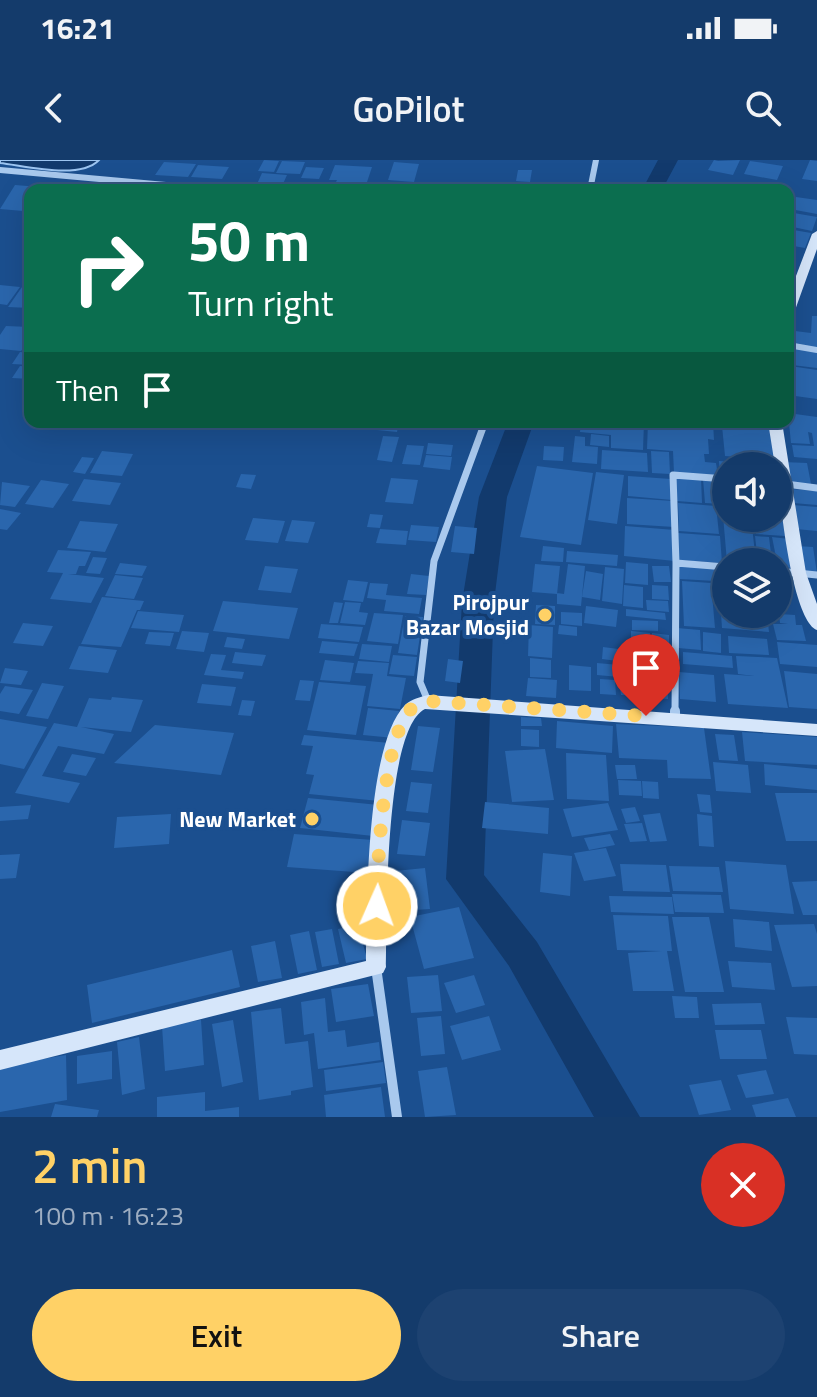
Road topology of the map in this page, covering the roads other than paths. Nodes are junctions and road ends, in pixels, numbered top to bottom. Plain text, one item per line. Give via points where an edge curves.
1 (596, 160) edge
2 (0, 170) edge
3 (155, 184) edge
4 (591, 184) edge
5 (817, 234) edge
6 (794, 297) edge
7 (794, 346) edge
8 (817, 350) edge
9 (483, 428) edge
10 (775, 428) edge
11 (777, 452) edge
12 (712, 478) edge
13 (792, 485) edge
14 (817, 488) edge
15 (790, 532) edge
16 (676, 563) junction
17 (712, 566) edge
18 (792, 572) edge
19 (798, 573) junction
20 (817, 575) edge
21 (817, 625) edge
22 (428, 701) junction
23 (675, 718) junction
24 (817, 730) edge
25 (376, 967) junction
26 (0, 1060) edge
27 (397, 1117) edge

1 - 4 street
2 - 3 street
5 - 6 street
7 - 8 street
9 - 22 street via 434,561 420,682
10 - 11 street
12 - 16 street via 673,475
13 - 14 street
15 - 19 street
16 - 17 street
16 - 23 street
18 - 19 street
19 - 20 street
19 - 21 street
22 - 23 street
22 - 25 street via 411,708 398,730 385,793
23 - 24 street
25 - 26 street
25 - 27 street

